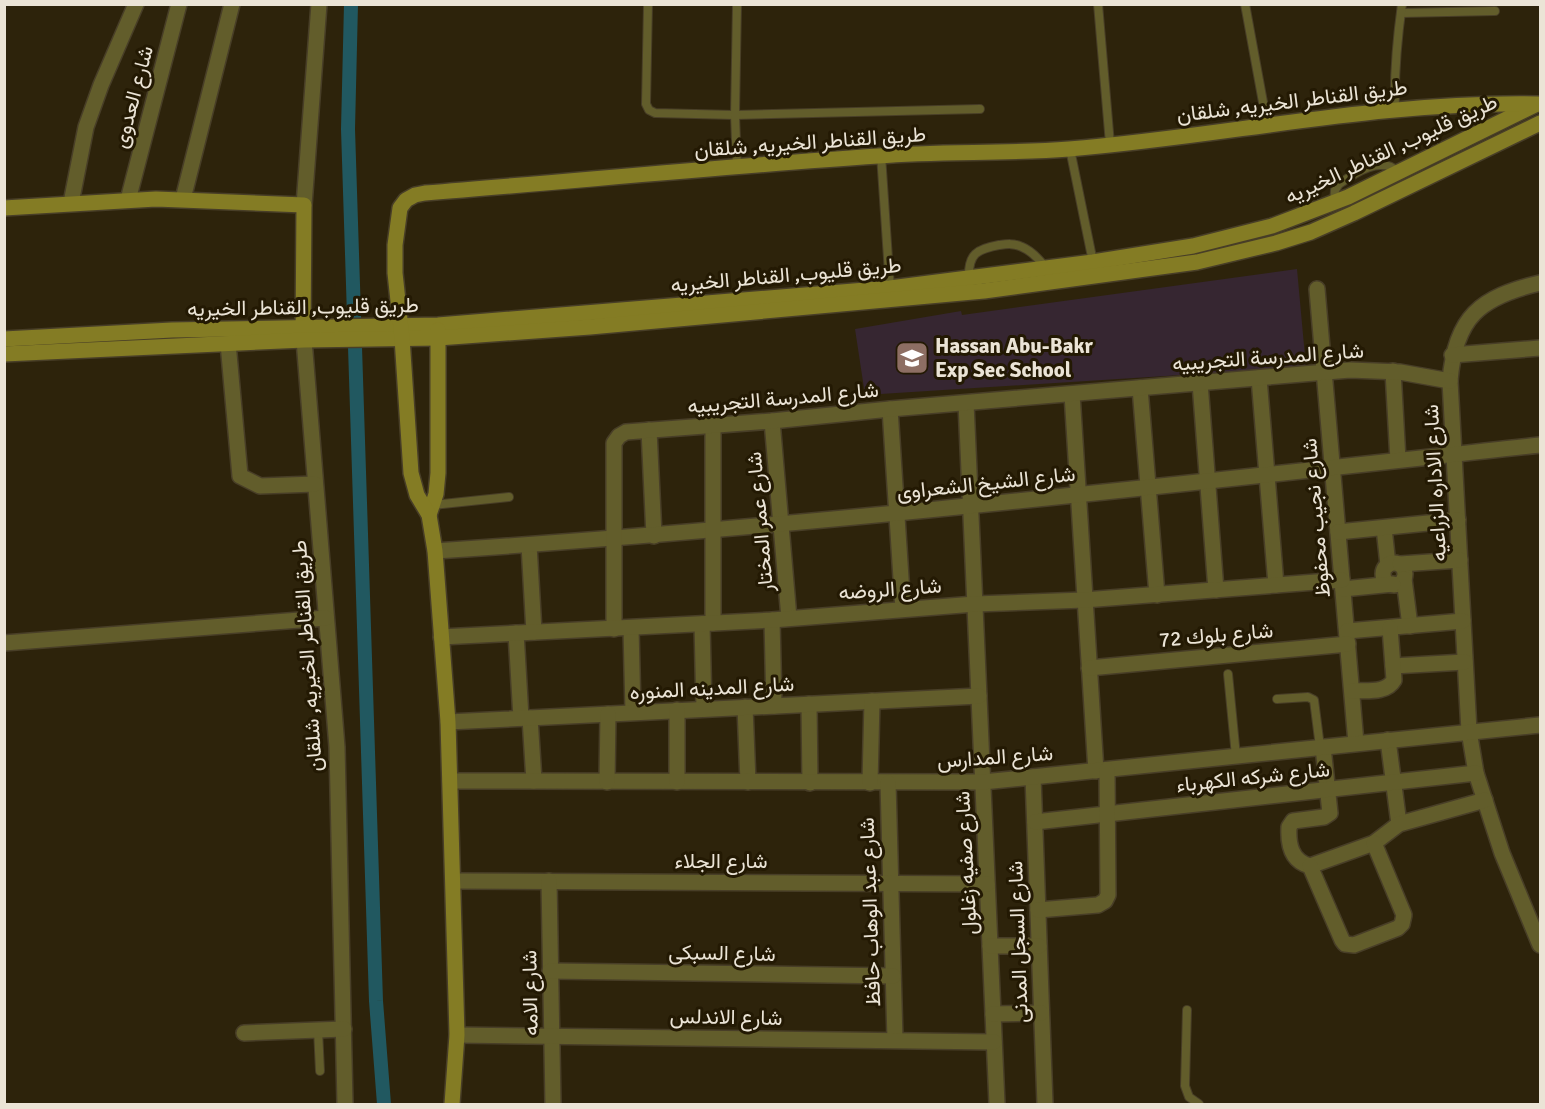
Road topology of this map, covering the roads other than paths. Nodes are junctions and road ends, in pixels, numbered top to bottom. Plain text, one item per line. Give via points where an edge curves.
1 (136, 4) edge
2 (179, 4) edge
3 (232, 4) edge
4 (319, 4) edge
5 (648, 4) edge
6 (737, 4) edge
7 (1098, 4) edge
8 (1245, 4) edge
9 (1401, 9) edge
10 (1495, 11) dead end
11 (1539, 103) edge
12 (1395, 108) junction
13 (980, 109) dead end
14 (735, 115) junction
15 (1540, 123) edge
16 (1267, 124) junction
17 (1110, 144) junction
18 (1070, 149) junction
19 (880, 155) junction
20 (737, 168) junction
21 (1398, 172) junction
22 (1405, 189) junction
23 (183, 199) junction
24 (128, 200) junction
25 (71, 203) junction
26 (304, 205) junction
27 (4, 208) edge
28 (1046, 268) junction
29 (1095, 269) junction
30 (1540, 284) edge
31 (970, 286) junction
32 (890, 288) junction
33 (1317, 289) dead end
34 (438, 331) junction
35 (394, 333) junction
36 (303, 334) junction
37 (4, 339) edge
38 (228, 343) junction
39 (1540, 348) edge
40 (4, 354) edge
41 (1452, 355) junction
42 (1393, 371) junction
43 (1324, 372) junction
44 (1259, 378) junction
45 (1450, 381) junction
46 (1200, 383) junction
47 (1140, 388) junction
48 (1072, 394) junction
49 (966, 403) junction
50 (890, 409) junction
51 (772, 421) junction
52 (713, 425) junction
53 (649, 430) junction
54 (1540, 445) edge
55 (1454, 454) junction
56 (1398, 460) junction
57 (1332, 467) junction
58 (1267, 474) junction
59 (1207, 481) junction
60 (315, 484) junction
61 (1148, 487) junction
62 (1078, 494) junction
63 (508, 497) dead end
64 (971, 506) junction
65 (431, 510) junction
66 (897, 513) junction
67 (1458, 520) junction
68 (781, 525) junction
69 (1384, 528) junction
70 (713, 531) junction
71 (1338, 532) junction
72 (654, 536) junction
73 (613, 539) junction
74 (529, 545) junction
75 (435, 551) junction
76 (1460, 560) junction
77 (1396, 573) junction
78 (1343, 584) junction
79 (1276, 585) junction
80 (1216, 590) junction
81 (1157, 594) junction
82 (1084, 600) junction
83 (975, 604) junction
84 (903, 609) junction
85 (326, 618) junction
86 (789, 618) junction
87 (772, 620) junction
88 (1463, 621) junction
89 (707, 623) junction
90 (1410, 626) junction
91 (614, 628) junction
92 (631, 628) junction
93 (1390, 628) junction
94 (534, 632) junction
95 (516, 633) junction
96 (441, 637) junction
97 (1347, 637) junction
98 (4, 643) edge
99 (1465, 662) junction
100 (1393, 666) junction
101 (1089, 668) junction
102 (1228, 674) dead end
103 (1352, 691) junction
104 (979, 696) junction
105 (1277, 699) dead end
106 (872, 701) junction
107 (809, 704) junction
108 (774, 706) junction
109 (745, 707) junction
110 (704, 709) junction
111 (678, 710) junction
112 (633, 712) junction
113 (608, 714) junction
114 (526, 718) junction
115 (448, 722) junction
116 (1540, 725) edge
117 (1469, 731) junction
118 (1388, 740) junction
119 (1356, 743) junction
120 (1322, 747) junction
121 (1236, 756) junction
122 (1101, 770) junction
123 (1476, 773) junction
124 (1033, 777) junction
125 (450, 781) junction
126 (534, 781) junction
127 (607, 782) junction
128 (677, 782) junction
129 (748, 782) junction
130 (983, 782) junction
131 (1394, 782) junction
132 (810, 783) junction
133 (870, 783) junction
134 (888, 783) junction
135 (1328, 789) junction
136 (1485, 800) junction
137 (1108, 814) junction
138 (1035, 822) junction
139 (1399, 824) junction
140 (1374, 843) junction
141 (1310, 866) junction
142 (454, 881) junction
143 (549, 881) junction
144 (891, 883) junction
145 (987, 884) junction
146 (1038, 910) junction
147 (1540, 944) edge
148 (990, 946) junction
149 (1039, 946) junction
150 (550, 971) junction
151 (893, 976) junction
152 (1187, 1010) dead end
153 (1041, 1013) junction
154 (993, 1014) junction
155 (344, 1029) junction
156 (318, 1030) junction
157 (244, 1033) dead end
158 (457, 1035) junction
159 (552, 1036) junction
160 (895, 1040) junction
161 (994, 1042) junction
162 (320, 1071) dead end
163 (345, 1104) edge
164 (452, 1104) edge
165 (553, 1104) edge
166 (997, 1104) edge
167 (1045, 1104) edge
168 (1199, 1104) edge

1 - 25 street via 86,127
2 - 24 street, شارع العدوى
3 - 23 street
4 - 26 street
5 - 14 lane via 649,110 658,114
6 - 14 lane
7 - 17 lane
8 - 16 lane
9 - 10 lane
9 - 12 lane via 1394,74
11 - 12 main road, طريق القناطر الخيريه, شلقان
11 - 21 main road, طريق قليوب, القناطر الخيريه
12 - 16 main road, طريق القناطر الخيريه, شلقان
13 - 14 lane
14 - 20 lane
15 - 22 main road, طريق قليوب, القناطر الخيريه
16 - 17 main road, طريق القناطر الخيريه, شلقان
17 - 18 main road, طريق القناطر الخيريه, شلقان
18 - 19 main road, طريق القناطر الخيريه, شلقان
18 - 29 lane
19 - 20 main road, طريق القناطر الخيريه, شلقان
19 - 32 lane
20 - 35 main road, طريق القناطر الخيريه, شلقان via 415,195 406,200 397,218
21 - 22 main road
21 - 29 main road, طريق قليوب, القناطر الخيريه via 1272,226
22 - 29 main road, طريق قليوب, القناطر الخيريه via 1311,232 1276,243 1197,262
23 - 24 main road
23 - 26 main road
24 - 25 main road
25 - 27 main road
26 - 36 main road, طريق القناطر الخيريه, شلقان
28 - 29 main road, طريق قليوب, القناطر الخيريه
28 - 31 main road, طريق قليوب, القناطر الخيريه
28 - 31 lane via 1020,246 1010,243 983,248 969,262
29 - 31 main road, طريق قليوب, القناطر الخيريه
30 - 41 street, شارع الاداره الزراعيه via 1494,297 1478,309 1465,325
31 - 32 main road, طريق قليوب, القناطر الخيريه
31 - 34 main road, طريق قليوب, القناطر الخيريه via 590,327
32 - 34 main road, طريق قليوب, القناطر الخيريه
33 - 43 street, شارع نجيب محفوظ
34 - 35 main road, طريق قليوب, القناطر الخيريه
34 - 65 main road, طريق القناطر الخيريه, شلقان via 438,473
35 - 36 main road, طريق قليوب, القناطر الخيريه
35 - 65 main road, طريق القناطر الخيريه, شلقان via 411,473 417,495
36 - 37 main road, طريق قليوب, القناطر الخيريه via 172,330
36 - 38 main road, طريق قليوب, القناطر الخيريه
36 - 60 street, طريق القناطر الخيريه, شلقان
38 - 40 main road, طريق قليوب, القناطر الخيريه
38 - 60 street via 240,476 260,486
39 - 41 street
41 - 45 street, شارع الاداره الزراعيه
42 - 43 street, شارع المدرسة التجريبيه
42 - 45 street, شارع المدرسة التجريبيه
42 - 56 street
43 - 44 street, شارع المدرسة التجريبيه
43 - 57 street, شارع نجيب محفوظ
44 - 46 street, شارع المدرسة التجريبيه
44 - 58 street
45 - 55 street, شارع الاداره الزراعيه
46 - 47 street, شارع المدرسة التجريبيه
46 - 59 street
47 - 48 street, شارع المدرسة التجريبيه
47 - 61 street
48 - 49 street, شارع المدرسة التجريبيه
48 - 62 street
49 - 50 street, شارع المدرسة التجريبيه
49 - 64 street, شارع صفيه زغلول
50 - 51 street, شارع المدرسة التجريبيه
50 - 66 street
51 - 52 street, شارع المدرسة التجريبيه
51 - 68 street, شارع عمر المختار
52 - 53 street, شارع المدرسة التجريبيه
52 - 70 street
53 - 72 street
53 - 73 street, شارع المدرسة التجريبيه via 622,433 614,443
54 - 55 street, شارع الشيخ الشعراوى
55 - 56 street, شارع الشيخ الشعراوى
55 - 67 street, شارع الاداره الزراعيه
56 - 57 street, شارع الشيخ الشعراوى
57 - 58 street, شارع الشيخ الشعراوى
57 - 71 street, شارع نجيب محفوظ
58 - 59 street, شارع الشيخ الشعراوى
58 - 79 street
59 - 61 street, شارع الشيخ الشعراوى
59 - 80 street
60 - 85 street, طريق القناطر الخيريه, شلقان
61 - 62 street, شارع الشيخ الشعراوى
61 - 81 street
62 - 64 street, شارع الشيخ الشعراوى
62 - 82 street
63 - 65 lane
64 - 66 street, شارع الشيخ الشعراوى
64 - 83 street, شارع صفيه زغلول
65 - 75 main road, طريق القناطر الخيريه, شلقان
66 - 68 street, شارع الشيخ الشعراوى
66 - 84 street
67 - 69 street
67 - 76 street, شارع الاداره الزراعيه
68 - 70 street, شارع الشيخ الشعراوى
68 - 86 street, شارع عمر المختار
69 - 71 street
69 - 77 street
70 - 72 street, شارع الشيخ الشعراوى
70 - 89 street
71 - 78 street, شارع نجيب محفوظ
72 - 73 street, شارع الشيخ الشعراوى
73 - 74 street, شارع الشيخ الشعراوى
73 - 91 street, شارع المدرسة التجريبيه
74 - 75 street, شارع الشيخ الشعراوى
74 - 94 street
75 - 96 main road, طريق القناطر الخيريه, شلقان
76 - 77 street, شارع الروضه
76 - 88 street, شارع الاداره الزراعيه
77 - 78 street, شارع الروضه
77 - 90 street
78 - 79 street, شارع الروضه
78 - 97 street, شارع نجيب محفوظ
79 - 80 street, شارع الروضه
80 - 81 street, شارع الروضه
81 - 82 street, شارع الروضه
82 - 83 street, شارع الروضه
82 - 101 street
83 - 84 street, شارع الروضه
83 - 104 street, شارع صفيه زغلول
84 - 86 street, شارع الروضه
85 - 98 street
85 - 155 street, طريق القناطر الخيريه, شلقان via 337,747
86 - 87 street, شارع الروضه
87 - 89 street, شارع الروضه
87 - 108 street, شارع عمر المختار
88 - 90 street, شارع بلوك 72
88 - 99 street, شارع الاداره الزراعيه
89 - 92 street, شارع الروضه
89 - 110 street
90 - 93 street, شارع بلوك 72
91 - 92 street, شارع الروضه
91 - 94 street, شارع الروضه
92 - 112 street
93 - 97 street, شارع بلوك 72
93 - 100 street
94 - 95 street, شارع الروضه
95 - 96 street, شارع الروضه
95 - 114 street
96 - 115 main road, طريق القناطر الخيريه, شلقان
97 - 101 street, شارع بلوك 72
97 - 103 street, شارع نجيب محفوظ
99 - 100 street
99 - 117 street, شارع الاداره الزراعيه
100 - 103 street via 1394,680 1386,689
101 - 122 street
102 - 121 lane
103 - 119 street, شارع نجيب محفوظ
104 - 106 street, شارع المدينه المنوره
104 - 130 street, شارع صفيه زغلول
105 - 120 lane via 1314,700
106 - 107 street, شارع المدينه المنوره
106 - 133 street
107 - 108 street, شارع المدينه المنوره
107 - 132 street
108 - 109 street, شارع المدينه المنوره
109 - 110 street, شارع المدينه المنوره
109 - 129 street
110 - 111 street, شارع المدينه المنوره
111 - 112 street, شارع المدينه المنوره
111 - 128 street
112 - 113 street, شارع المدينه المنوره
113 - 114 street, شارع المدينه المنوره
113 - 127 street
114 - 115 street, شارع المدينه المنوره
114 - 126 street
115 - 125 main road, طريق القناطر الخيريه, شلقان
116 - 117 street, شارع المدارس
117 - 118 street, شارع المدارس
117 - 123 street, شارع الاداره الزراعيه
118 - 119 street, شارع المدارس
118 - 131 street
119 - 120 street, شارع المدارس
120 - 121 street, شارع المدارس
120 - 135 street
121 - 122 street, شارع المدارس
122 - 124 street, شارع المدارس
122 - 137 street
123 - 131 street, شارع شركه الكهرباء
123 - 136 street, شارع الاداره الزراعيه
124 - 130 street, شارع المدارس
124 - 138 street, شارع السجل المدنى
125 - 126 street, شارع المدارس
125 - 142 main road, طريق القناطر الخيريه, شلقان
126 - 127 street, شارع المدارس
127 - 128 street, شارع المدارس
128 - 129 street, شارع المدارس
129 - 132 street, شارع المدارس
130 - 134 street, شارع المدارس
130 - 145 street, شارع صفيه زغلول
131 - 135 street, شارع شركه الكهرباء
131 - 139 street
132 - 133 street, شارع المدارس
133 - 134 street, شارع المدارس
134 - 144 street, شارع عبد الوهاب حافظ
135 - 137 street, شارع شركه الكهرباء
135 - 141 street via 1328,815 1293,821 1288,827 1294,857
136 - 139 street
136 - 147 street, شارع الاداره الزراعيه via 1502,853
137 - 138 street, شارع شركه الكهرباء
137 - 146 street via 1105,901 1098,905
138 - 146 street, شارع السجل المدنى
139 - 140 street
140 - 141 street
140 - 141 street via 1404,920 1398,928 1354,945 1342,940
142 - 143 street, شارع الجلاء
142 - 158 main road, طريق القناطر الخيريه, شلقان
143 - 144 street, شارع الجلاء
143 - 150 street, شارع الامه
144 - 145 street, شارع الجلاء
144 - 151 street, شارع عبد الوهاب حافظ
145 - 148 street, شارع صفيه زغلول
146 - 149 street, شارع السجل المدنى
148 - 149 street
148 - 154 street, شارع صفيه زغلول
149 - 153 street, شارع السجل المدنى
150 - 151 street, شارع السبكى
150 - 159 street, شارع الامه
151 - 160 street, شارع عبد الوهاب حافظ
152 - 168 lane via 1185,1086
153 - 154 street
153 - 167 street, شارع السجل المدنى
154 - 161 street, شارع صفيه زغلول
155 - 156 street
155 - 163 street, طريق القناطر الخيريه, شلقان
156 - 157 street
156 - 162 lane
158 - 159 street, شارع الاندلس
158 - 164 main road, طريق القناطر الخيريه, شلقان
159 - 160 street, شارع الاندلس
159 - 165 street, شارع الامه
160 - 161 street, شارع الاندلس
161 - 166 street, شارع صفيه زغلول

